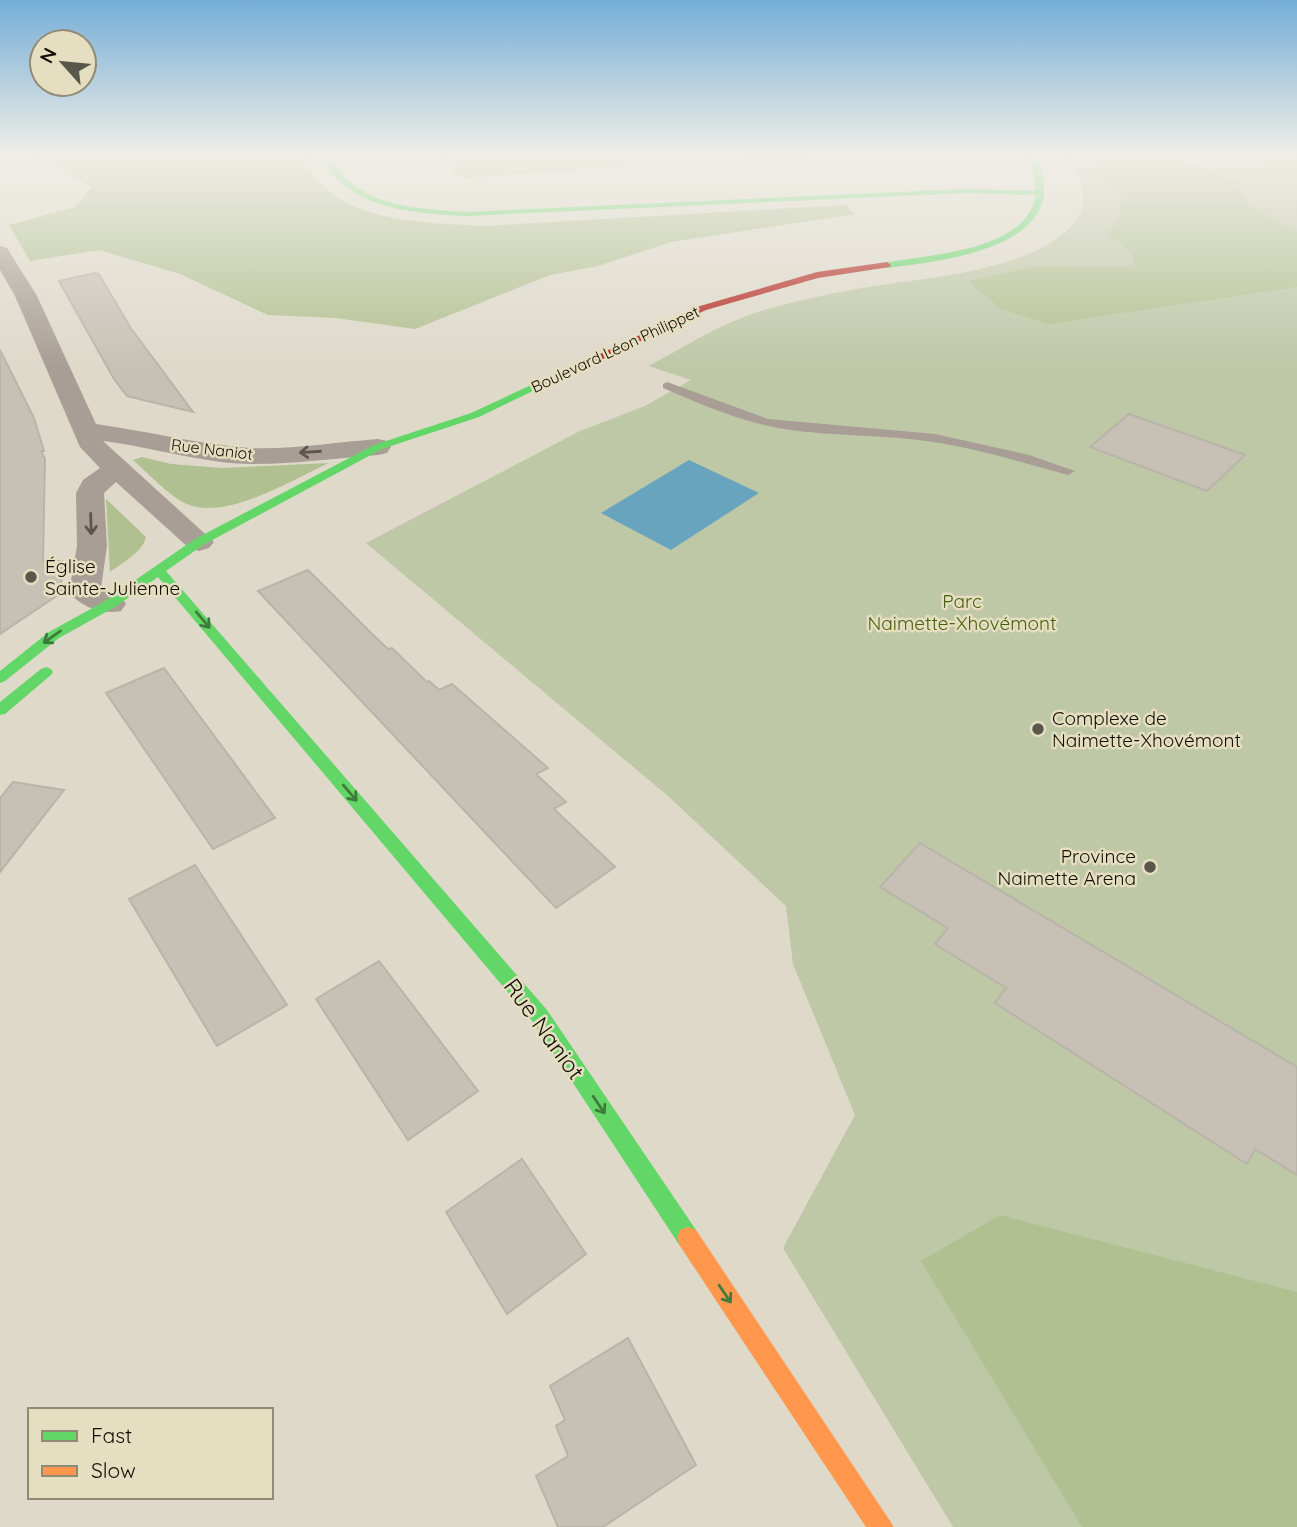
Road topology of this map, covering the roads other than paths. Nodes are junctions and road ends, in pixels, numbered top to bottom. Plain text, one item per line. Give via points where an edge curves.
1 (1024, 224) edge
2 (0, 252) edge
3 (667, 386) dead end
4 (88, 430) junction
5 (378, 447) junction
6 (117, 469) junction
7 (1068, 471) dead end
8 (199, 542) junction
9 (158, 569) junction
10 (110, 604) junction
11 (88, 634) dead end
12 (60, 660) dead end
13 (0, 678) edge
14 (0, 710) edge
15 (881, 1527) edge

1 - 5 street, Boulevard Léon Philippet via 982,245 926,260 817,275 703,308 475,415
2 - 4 street via 26,296
3 - 7 lane via 732,412 784,425 889,432 966,444 1029,457
5 -> 4 street, Rue Naniot via 251,456
4 - 6 street via 93,447
5 - 8 street, Boulevard Léon Philippet
6 - 8 street
6 -> 10 street via 90,493 92,546 85,578 85,592
8 - 9 street, Boulevard Léon Philippet
9 - 10 street, Boulevard Léon Philippet
9 -> 15 street, Rue Naniot via 540,1016
10 - 11 street
10 -> 13 street via 54,635
12 - 14 street

